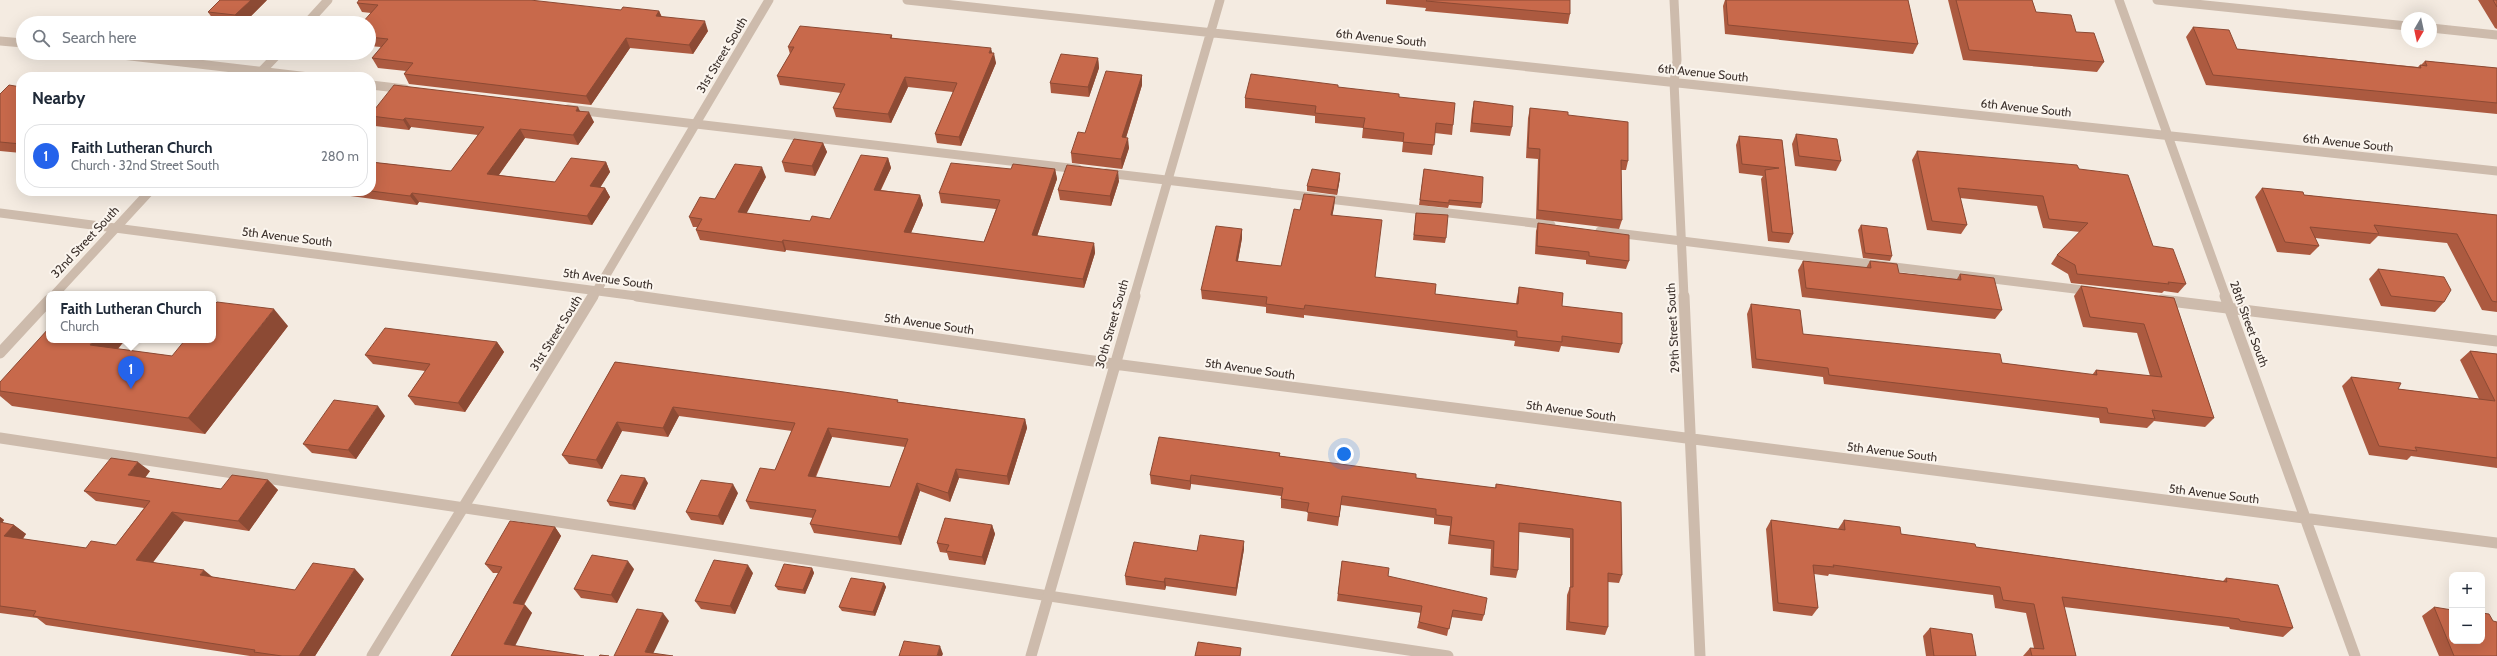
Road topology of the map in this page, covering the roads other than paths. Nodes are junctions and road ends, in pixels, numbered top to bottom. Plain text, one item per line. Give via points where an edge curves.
1 (328, 0) edge
2 (770, 0) edge
3 (907, 0) edge
4 (1220, 0) edge
5 (1674, 0) edge
6 (2119, 0) edge
7 (2157, 0) edge
8 (313, 16) edge
9 (2401, 25) edge
10 (2437, 29) edge
11 (1210, 32) junction
12 (2497, 35) edge
13 (0, 41) edge
14 (16, 43) edge
15 (156, 60) edge
16 (272, 60) edge
17 (244, 72) edge
18 (261, 72) edge
19 (1674, 82) junction
20 (376, 86) edge
21 (418, 90) edge
22 (561, 108) edge
23 (696, 124) junction
24 (2169, 136) junction
25 (2497, 171) edge
26 (1168, 180) junction
27 (145, 196) edge
28 (0, 213) edge
29 (1563, 227) edge
30 (116, 228) junction
31 (1587, 230) edge
32 (1682, 241) junction
33 (597, 290) junction
34 (58, 291) edge
35 (2105, 293) edge
36 (2152, 299) edge
37 (46, 303) edge
38 (2230, 308) junction
39 (2497, 341) edge
40 (0, 353) edge
41 (1114, 364) junction
42 (0, 438) edge
43 (1691, 440) junction
44 (464, 506) junction
45 (2305, 518) junction
46 (2497, 543) edge
47 (1049, 595) junction
48 (372, 656) edge
49 (1031, 656) edge
50 (1448, 656) edge
51 (1700, 656) edge
52 (2355, 656) edge

1 - 8 street
2 - 23 street, 31st Street South
3 - 11 street, 6th Avenue South
4 - 11 street, 30th Street South
5 - 19 street, 29th Street South via 1677,60
6 - 24 street, 28th Street South
7 - 9 street
10 - 12 street
11 - 19 street, 6th Avenue South
11 - 26 street, 30th Street South
13 - 14 street
15 - 17 street
16 - 18 street
19 - 24 street, 6th Avenue South
19 - 32 street, 29th Street South
20 - 21 street
22 - 23 street
23 - 26 street
23 - 33 street, 31st Street South
24 - 25 street, 6th Avenue South
24 - 38 street, 28th Street South
26 - 29 street
26 - 41 street, 30th Street South
27 - 30 street, 32nd Street South
28 - 30 street, 5th Avenue South
30 - 33 street, 5th Avenue South
30 - 34 street, 32nd Street South
31 - 32 street
32 - 35 street
32 - 43 street, 29th Street South
33 - 41 street, 5th Avenue South
33 - 44 street, 31st Street South
36 - 38 street
37 - 40 street
38 - 39 street
38 - 45 street, 28th Street South
41 - 43 street, 5th Avenue South
41 - 47 street, 30th Street South
42 - 44 street
43 - 45 street, 5th Avenue South
43 - 51 street, 29th Street South
44 - 47 street
44 - 48 street, 31st Street South
45 - 46 street, 5th Avenue South
45 - 52 street, 28th Street South
47 - 49 street, 30th Street South
47 - 50 street

